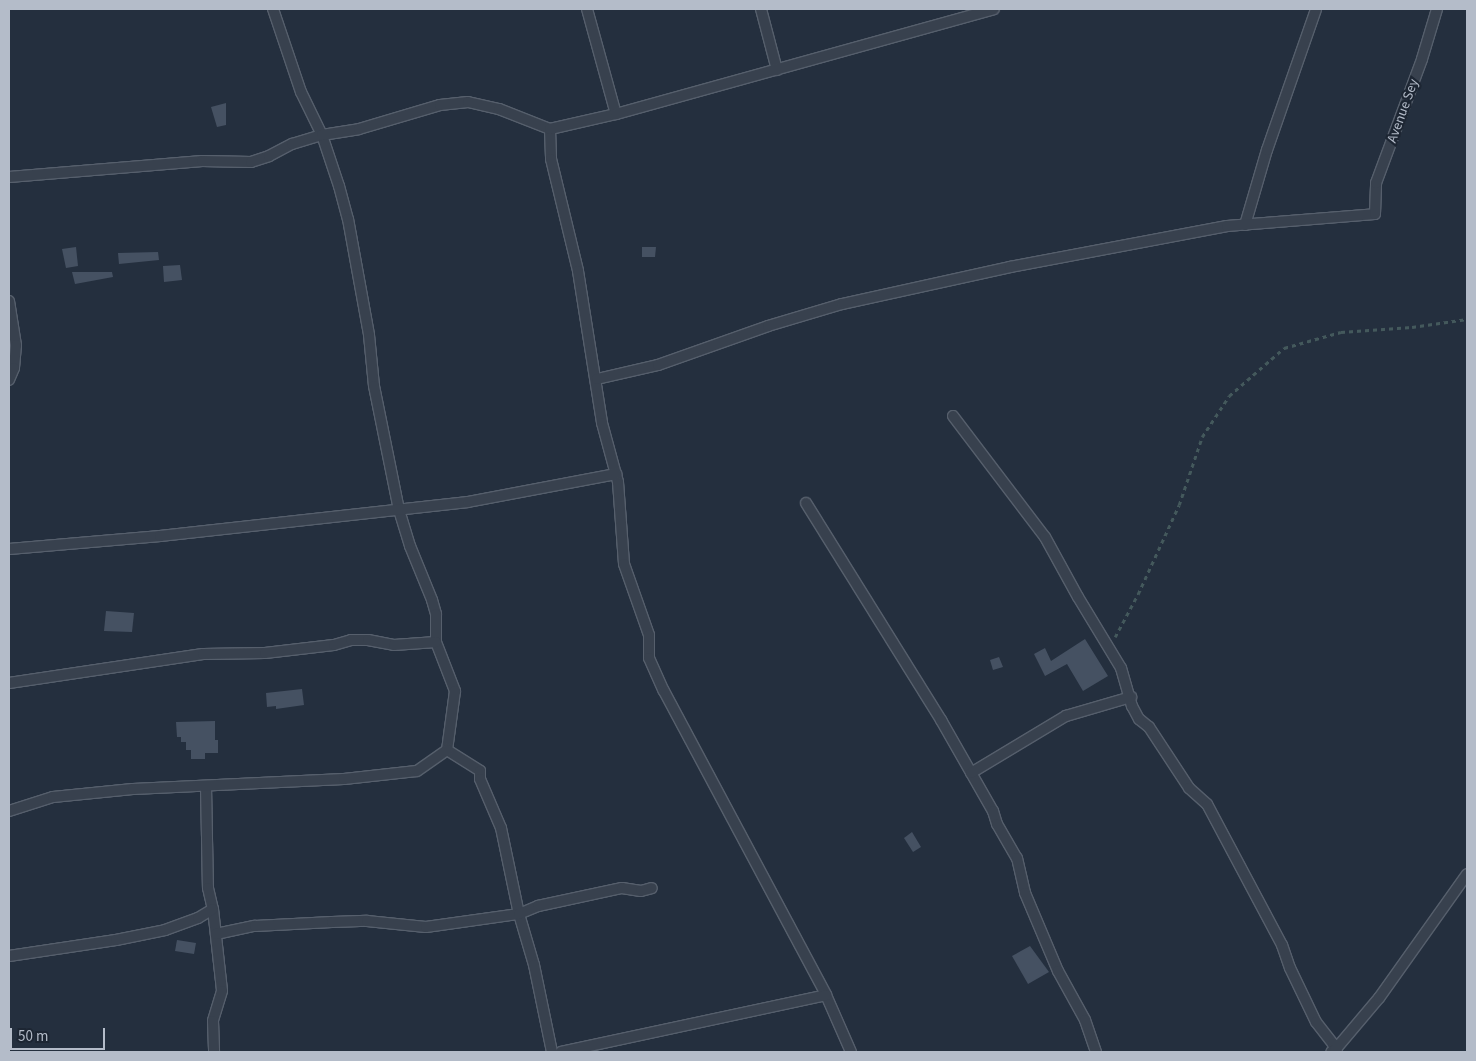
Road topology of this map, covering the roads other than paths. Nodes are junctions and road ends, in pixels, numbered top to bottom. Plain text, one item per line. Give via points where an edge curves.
1 (273, 9) edge
2 (587, 9) edge
3 (761, 9) edge
4 (994, 9) edge
5 (1316, 9) edge
6 (1437, 9) edge
7 (777, 70) junction
8 (616, 114) junction
9 (550, 129) junction
10 (322, 135) junction
11 (9, 177) edge
12 (1245, 225) junction
13 (9, 301) edge
14 (597, 379) junction
15 (9, 380) edge
16 (953, 416) dead end
17 (616, 474) junction
18 (806, 503) dead end
19 (399, 510) junction
20 (9, 549) edge
21 (436, 642) junction
22 (9, 683) edge
23 (1131, 697) junction
24 (447, 750) junction
25 (971, 773) junction
26 (206, 786) junction
27 (9, 811) edge
28 (1467, 874) edge
29 (652, 888) dead end
30 (213, 910) junction
31 (519, 914) junction
32 (216, 934) junction
33 (9, 956) edge
34 (826, 995) junction
35 (1334, 1051) edge
36 (214, 1052) edge
37 (552, 1052) edge
38 (561, 1052) edge
39 (850, 1052) edge
40 (1096, 1052) edge

1 - 10 street via 301,92
2 - 8 street
3 - 7 street
4 - 7 street
5 - 12 street via 1266,150
6 - 12 street, Avenue Sey via 1376,183 1375,214
7 - 8 street
8 - 9 street
9 - 10 street via 499,109 468,102 440,105 359,129
9 - 14 street via 551,159 578,271
10 - 11 street via 251,162 202,160
10 - 19 street via 348,219 369,334 374,386
12 - 14 street via 1141,241 842,304 658,365
13 - 15 street via 16,345 14,368
14 - 17 street via 602,423
16 - 23 street via 1045,537 1121,668
17 - 19 street via 468,502
17 - 34 street via 624,564 649,634 649,658 654,671
18 - 25 street
19 - 20 street
19 - 21 street via 436,614
21 - 22 street via 394,645 351,640 265,653 204,654
21 - 24 street via 455,691
23 - 25 street via 1066,716
23 - 35 street via 1139,719 1149,727 1189,788 1207,804 1282,945 1316,1022
24 - 26 street via 417,771 344,779
24 - 31 street via 480,771 480,779 501,828
25 - 40 street via 1017,858 1025,893 1058,971 1085,1020
26 - 27 street via 53,797
26 - 30 street via 208,888
28 - 35 street via 1379,998
29 - 31 street via 641,891 622,888 538,906
30 - 32 street
30 - 33 street via 165,930
31 - 32 street via 426,927 367,921 332,922 255,926
31 - 37 street via 534,965
32 - 36 street via 222,991 214,1021
34 - 38 street
34 - 39 street

